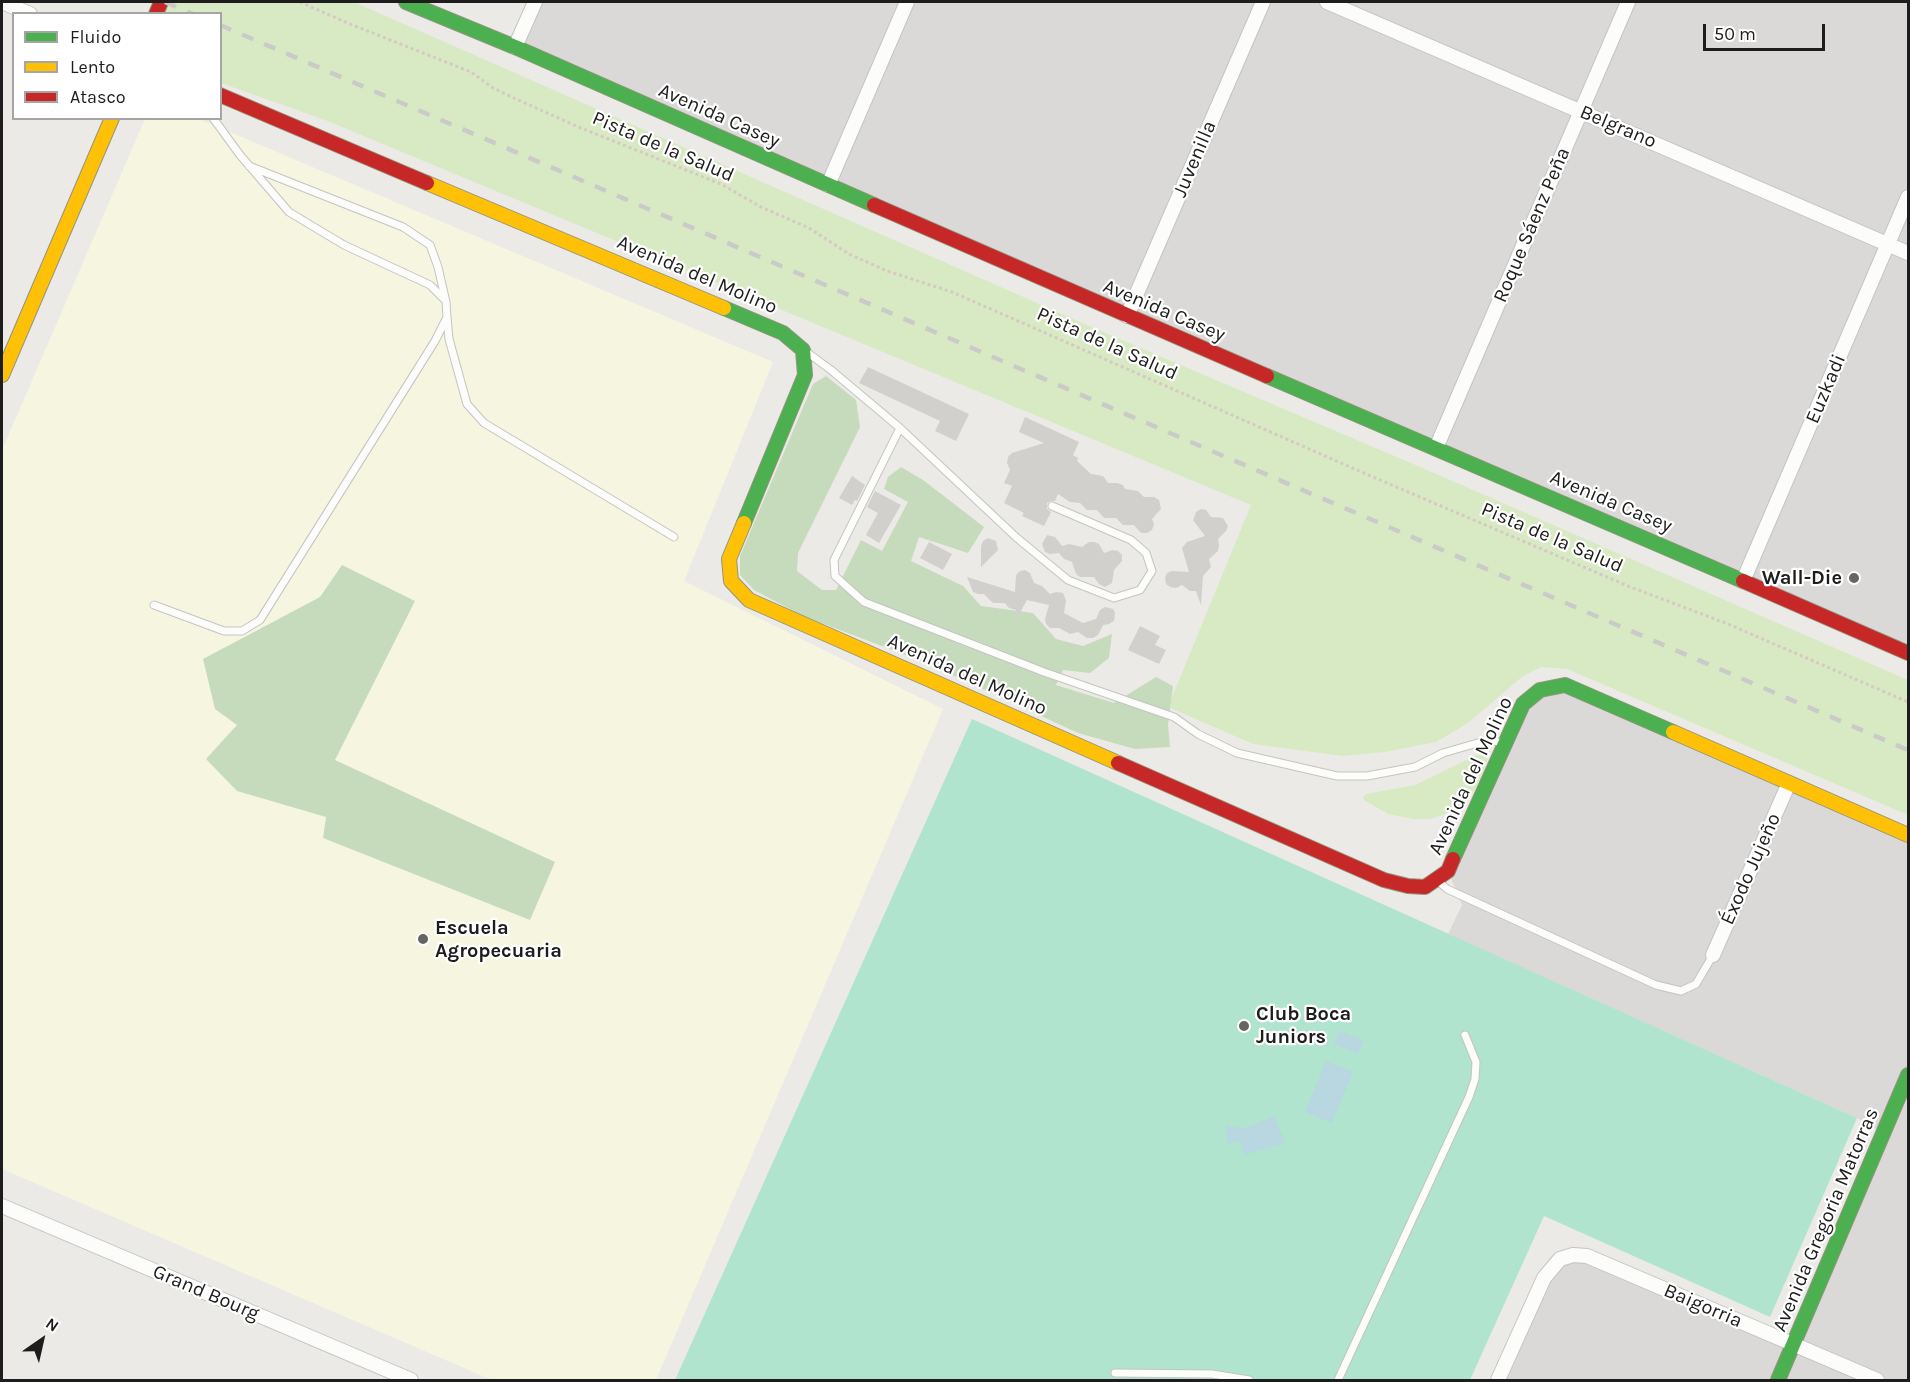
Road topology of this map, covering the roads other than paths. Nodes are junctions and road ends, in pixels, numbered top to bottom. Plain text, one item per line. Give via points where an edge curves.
1 (2, 2) edge
2 (406, 2) edge
3 (535, 2) edge
4 (907, 2) edge
5 (1263, 2) edge
6 (1327, 2) edge
7 (1628, 2) edge
8 (25, 12) edge
9 (516, 46) junction
10 (222, 95) edge
11 (1581, 111) junction
12 (111, 120) edge
13 (214, 120) edge
14 (249, 166) junction
15 (828, 185) junction
16 (1908, 197) edge
17 (1888, 244) junction
18 (1908, 253) edge
19 (446, 302) junction
20 (1127, 316) junction
21 (447, 317) junction
22 (803, 350) junction
23 (2, 375) edge
24 (900, 428) junction
25 (1436, 448) junction
26 (1052, 506) dead end
27 (674, 537) dead end
28 (1743, 581) junction
29 (154, 604) dead end
30 (1908, 653) edge
31 (1505, 743) junction
32 (1789, 783) junction
33 (1908, 835) edge
34 (1436, 879) junction
35 (1713, 955) joint
36 (1465, 1035) dead end
37 (1908, 1075) edge
38 (2, 1206) edge
39 (1794, 1345) junction
40 (1114, 1373) dead end
41 (1231, 1379) edge
42 (411, 1380) edge
43 (1248, 1380) edge
44 (1338, 1380) edge
45 (1498, 1380) edge
46 (1778, 1380) edge
47 (1876, 1380) edge

1 - 8 street
2 - 9 street, Avenida Casey
3 - 9 street
4 - 15 street
5 - 20 street, Juvenilla
6 - 11 street, Belgrano
7 - 11 street, Roque Sáenz Peña
9 - 15 street, Avenida Casey
10 - 22 street, Avenida del Molino via 783,333
11 - 17 street, Belgrano
11 - 25 street, Roque Sáenz Peña
12 - 23 street
13 - 14 lane
14 - 19 lane via 289,212 344,245 430,285
14 - 19 lane via 403,227 430,245
15 - 20 street, Avenida Casey
16 - 17 street, Euzkadi
17 - 18 street, Belgrano
17 - 28 street, Euzkadi
19 - 21 lane
20 - 25 street, Avenida Casey
21 - 27 lane via 467,404 484,423
21 - 29 lane via 260,620 242,631 224,631
22 - 24 lane
22 - 34 street, Avenida del Molino via 805,375 729,559 731,581 749,600 1384,880 1425,887
24 - 26 lane via 1017,538 1068,580 1114,598 1140,590 1152,571 1146,553 1131,540
24 - 31 lane via 834,560 835,576 864,602 1044,672 1174,717 1237,753 1336,776 1367,776 1415,767 1443,753 1488,740
25 - 28 street, Avenida Casey
28 - 30 street, Avenida Casey
31 - 32 street, Avenida del Molino via 1523,704 1540,690 1565,685
31 - 34 street, Avenida del Molino via 1448,871
32 - 33 street, Avenida del Molino
32 - 35 street, Éxodo Jujeño
34 - 35 lane via 1447,889 1656,985 1681,992 1696,984
36 - 44 lane via 1476,1062 1469,1097
37 - 39 street, Avenida Gregoria Matorras
38 - 42 street, Grand Bourg
39 - 45 street, Baigorria via 1587,1256 1573,1255 1560,1259 1544,1278
39 - 46 street, Avenida Gregoria Matorras
39 - 47 street, Baigorria
40 - 41 lane via 1212,1374
41 - 43 lane

